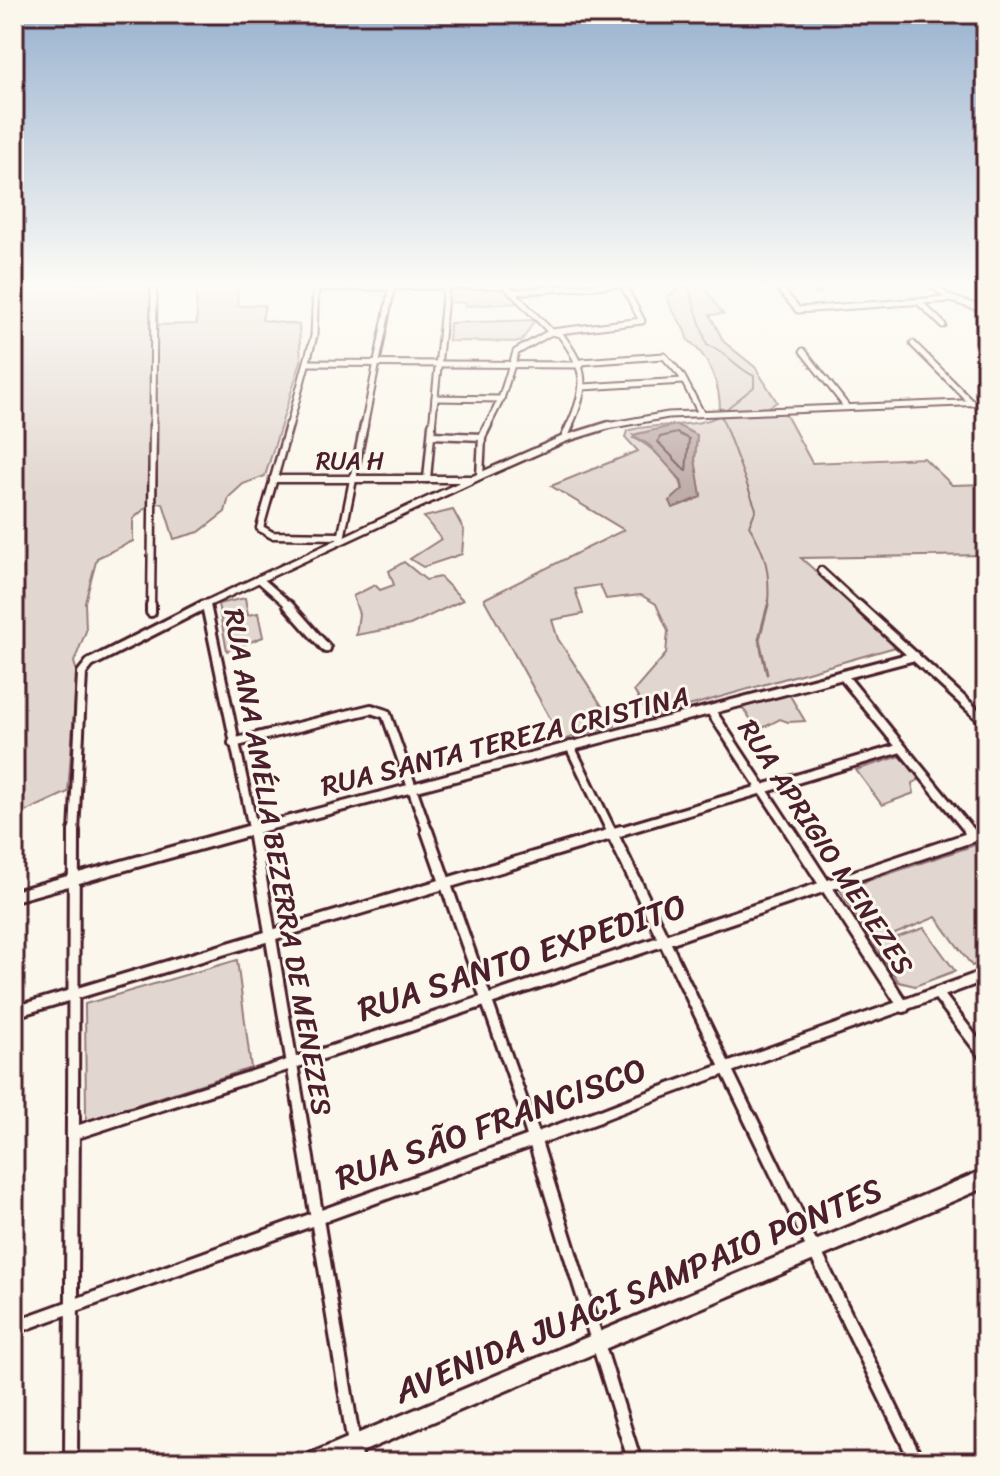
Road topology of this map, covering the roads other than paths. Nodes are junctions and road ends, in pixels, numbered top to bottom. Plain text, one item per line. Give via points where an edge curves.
1 (152, 352) edge
2 (310, 352) edge
3 (377, 352) edge
4 (442, 352) edge
5 (518, 352) edge
6 (573, 352) edge
7 (804, 352) edge
8 (921, 352) edge
9 (307, 363) junction
10 (510, 363) junction
11 (581, 363) junction
12 (374, 364) junction
13 (441, 364) junction
14 (684, 381) junction
15 (583, 387) junction
16 (435, 398) junction
17 (501, 399) junction
18 (986, 402) edge
19 (972, 403) junction
20 (847, 406) junction
21 (701, 413) junction
22 (432, 435) junction
23 (482, 437) junction
24 (564, 439) junction
25 (351, 478) junction
26 (477, 478) junction
27 (273, 479) junction
28 (427, 479) junction
29 (340, 537) junction
30 (821, 571) dead end
31 (259, 579) junction
32 (206, 604) junction
33 (151, 612) dead end
34 (326, 648) dead end
35 (915, 656) junction
36 (843, 676) junction
37 (711, 711) junction
38 (986, 722) edge
39 (233, 743) junction
40 (570, 746) junction
41 (901, 748) junction
42 (413, 786) junction
43 (761, 789) junction
44 (253, 829) junction
45 (986, 832) edge
46 (611, 834) junction
47 (973, 836) junction
48 (74, 878) junction
49 (445, 886) junction
50 (827, 886) junction
51 (14, 896) edge
52 (270, 934) junction
53 (664, 941) junction
54 (986, 975) edge
55 (937, 993) junction
56 (74, 994) junction
57 (488, 1000) junction
58 (904, 1007) junction
59 (14, 1012) edge
60 (986, 1057) edge
61 (290, 1062) junction
62 (727, 1066) junction
63 (74, 1133) junction
64 (536, 1141) junction
65 (986, 1178) edge
66 (315, 1217) junction
67 (816, 1252) junction
68 (73, 1306) junction
69 (15, 1327) edge
70 (596, 1342) junction
71 (356, 1454) edge
72 (71, 1462) edge
73 (314, 1462) edge
74 (635, 1462) edge
75 (917, 1462) edge

1 - 33 street
2 - 9 street
3 - 12 street
4 - 13 street
5 - 10 street
6 - 11 street
7 - 20 street
8 - 19 street
9 - 12 street
9 - 27 street
10 - 11 street
10 - 13 street
10 - 17 street
11 - 14 street via 659,354
11 - 15 street
12 - 13 street
12 - 25 street
13 - 16 street
14 - 15 street
14 - 21 street
15 - 24 street
16 - 17 street
16 - 22 street
17 - 23 street
18 - 19 street, RUA ANA AMÉLIA BEZERRA DE MENEZES
19 - 20 street, RUA ANA AMÉLIA BEZERRA DE MENEZES
20 - 21 street, RUA ANA AMÉLIA BEZERRA DE MENEZES
21 - 24 street, RUA ANA AMÉLIA BEZERRA DE MENEZES via 636,419
22 - 23 street
22 - 28 street
23 - 26 street
24 - 26 street, RUA ANA AMÉLIA BEZERRA DE MENEZES
25 - 27 street, RUA H
25 - 28 street, RUA H
25 - 29 street
26 - 28 street, RUA H
26 - 29 street, RUA ANA AMÉLIA BEZERRA DE MENEZES
27 - 29 street via 263,532
29 - 31 street, RUA ANA AMÉLIA BEZERRA DE MENEZES
30 - 35 street
31 - 32 street, RUA ANA AMÉLIA BEZERRA DE MENEZES
31 - 34 street via 304,619
32 - 39 street, RUA ANA AMÉLIA BEZERRA DE MENEZES
32 - 48 street via 90,663 82,673
35 - 36 street, RUA SANTA TEREZA CRISTINA
35 - 38 street
36 - 37 street, RUA SANTA TEREZA CRISTINA
36 - 41 street
37 - 40 street, RUA SANTA TEREZA CRISTINA
37 - 43 street, RUA APRIGIO MENEZES
39 - 42 street via 375,709 386,714
39 - 44 street, RUA ANA AMÉLIA BEZERRA DE MENEZES
40 - 42 street, RUA SANTA TEREZA CRISTINA
40 - 46 street
41 - 43 street
41 - 47 street
42 - 44 street, RUA SANTA TEREZA CRISTINA
42 - 49 street
43 - 46 street
43 - 50 street, RUA APRIGIO MENEZES
44 - 48 street, RUA SANTA TEREZA CRISTINA
44 - 52 street, RUA ANA AMÉLIA BEZERRA DE MENEZES
45 - 47 street, RUA SANTO EXPEDITO
46 - 49 street
46 - 53 street
47 - 50 street, RUA SANTO EXPEDITO
48 - 51 street, RUA SANTA TEREZA CRISTINA
48 - 56 street
49 - 52 street
49 - 57 street
50 - 53 street, RUA SANTO EXPEDITO
50 - 58 street, RUA APRIGIO MENEZES
52 - 56 street
52 - 61 street, RUA ANA AMÉLIA BEZERRA DE MENEZES
53 - 57 street, RUA SANTO EXPEDITO
53 - 62 street
54 - 55 street, RUA SÃO FRANCISCO
55 - 58 street, RUA SÃO FRANCISCO
55 - 60 street
56 - 59 street
56 - 63 street
57 - 61 street, RUA SANTO EXPEDITO
57 - 64 street
58 - 62 street, RUA SÃO FRANCISCO
61 - 63 street, RUA SANTO EXPEDITO
61 - 66 street, RUA ANA AMÉLIA BEZERRA DE MENEZES
62 - 64 street, RUA SÃO FRANCISCO
62 - 67 street
63 - 68 street
64 - 66 street, RUA SÃO FRANCISCO
64 - 70 street
65 - 67 main road, AVENIDA JUACI SAMPAIO PONTES
66 - 68 street, RUA SÃO FRANCISCO
66 - 71 street, RUA ANA AMÉLIA BEZERRA DE MENEZES
67 - 70 main road, AVENIDA JUACI SAMPAIO PONTES
67 - 75 street
68 - 69 street, RUA SÃO FRANCISCO
68 - 72 street
70 - 71 main road, AVENIDA JUACI SAMPAIO PONTES
70 - 74 street
71 - 73 main road, AVENIDA JUACI SAMPAIO PONTES

